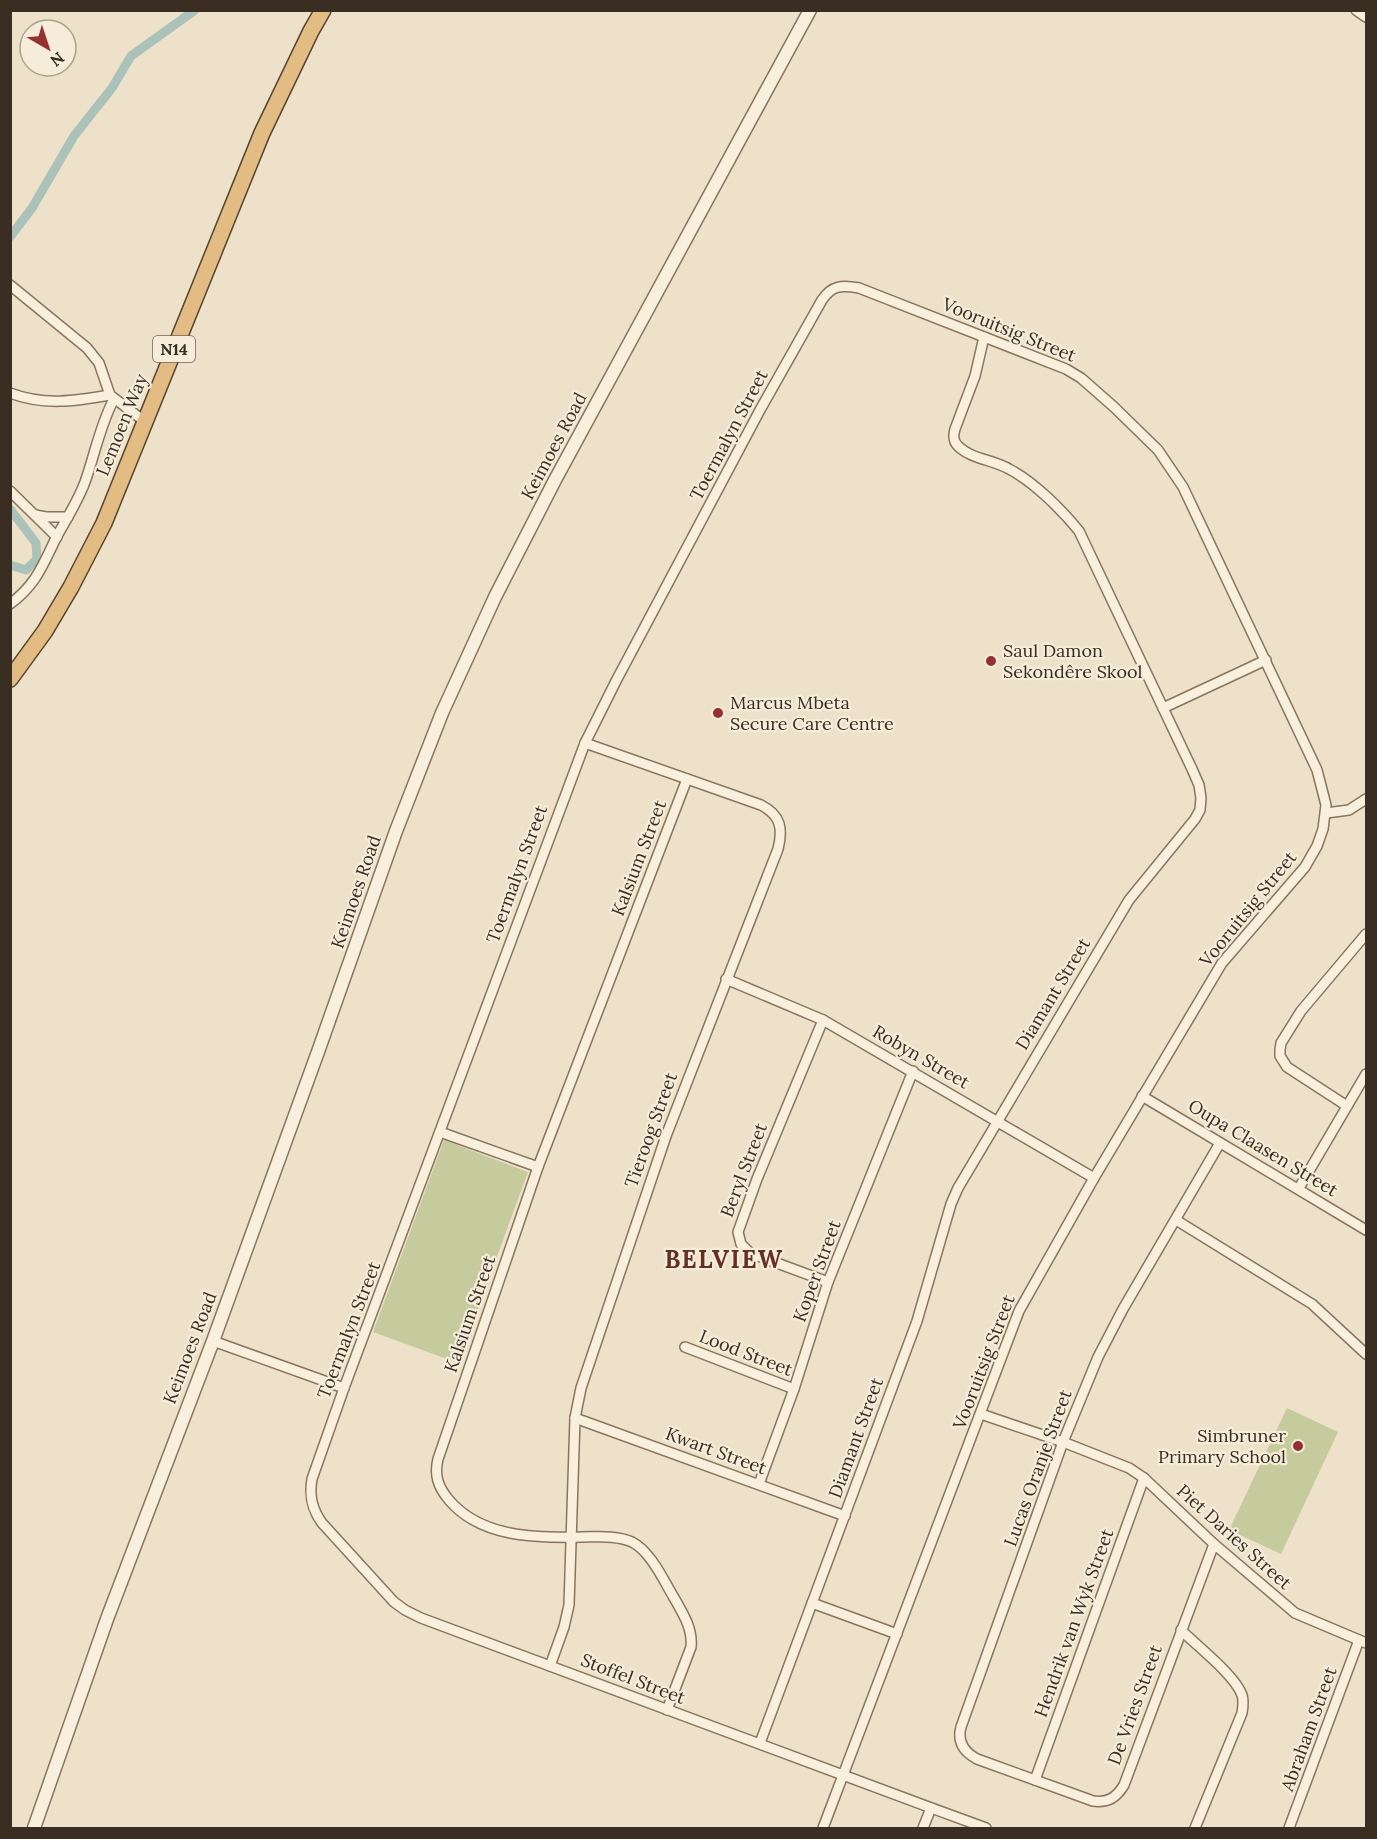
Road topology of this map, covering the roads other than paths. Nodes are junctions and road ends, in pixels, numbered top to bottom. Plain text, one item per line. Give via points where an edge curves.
1 (322, 10) edge
2 (810, 10) edge
3 (1356, 10) edge
4 (1366, 17) edge
5 (10, 285) edge
6 (828, 291) joint
7 (984, 338) junction
8 (10, 393) edge
9 (112, 397) junction
10 (144, 422) junction
11 (10, 491) edge
12 (35, 515) junction
13 (68, 517) junction
14 (57, 537) junction
15 (10, 604) edge
16 (1266, 660) junction
17 (10, 679) edge
18 (1163, 708) junction
19 (585, 743) junction
20 (687, 779) junction
21 (1366, 799) edge
22 (1326, 813) junction
23 (1366, 934) edge
24 (726, 979) junction
25 (823, 1020) junction
26 (913, 1071) junction
27 (1366, 1074) edge
28 (1142, 1096) junction
29 (1347, 1106) junction
30 (997, 1121) junction
31 (440, 1132) junction
32 (1220, 1143) junction
33 (538, 1167) junction
34 (1094, 1178) junction
35 (1299, 1188) junction
36 (1176, 1220) junction
37 (1366, 1230) edge
38 (828, 1282) junction
39 (213, 1341) junction
40 (685, 1347) dead end
41 (1366, 1353) edge
42 (344, 1388) junction
43 (794, 1389) junction
44 (981, 1414) junction
45 (575, 1418) junction
46 (1063, 1442) junction
47 (1144, 1478) junction
48 (759, 1484) junction
49 (311, 1500) joint
50 (845, 1516) junction
51 (571, 1537) junction
52 (1214, 1544) junction
53 (812, 1603) junction
54 (1181, 1630) junction
55 (897, 1634) junction
56 (1363, 1642) edge
57 (550, 1666) junction
58 (667, 1710) junction
59 (760, 1743) junction
60 (844, 1775) junction
61 (1035, 1780) junction
62 (931, 1808) junction
63 (34, 1828) edge
64 (823, 1828) edge
65 (924, 1828) edge
66 (986, 1828) edge
67 (1195, 1828) edge
68 (1289, 1828) edge

1 - 10 highway, Lemoen Way / N14 via 262,133
2 - 39 street, Keimoes Road via 555,480 462,667 396,831
3 - 4 street
5 - 9 street via 87,348 99,363
6 - 7 street, Vooruitsig Street via 843,286 859,288
6 - 19 street, Toermalyn Street via 760,410
7 - 16 street, Vooruitsig Street via 1073,373 1158,450 1183,487
7 - 18 street, Diamant Street via 955,429 955,443 1014,472 1079,531
8 - 9 street via 58,402
9 - 10 street
9 - 13 street via 85,482
10 - 17 highway, Lemoen Way / N14 via 104,523 71,587
11 - 12 street
12 - 13 street
12 - 14 street
13 - 14 street
14 - 15 street via 40,574
16 - 18 street
16 - 22 street, Vooruitsig Street via 1317,770
18 - 30 street, Diamant Street via 1199,785 1198,813 1129,900
19 - 20 street, Tieroog Street
19 - 31 street, Toermalyn Street
20 - 24 street, Tieroog Street via 767,808 781,826 778,849
20 - 33 street, Kalsium Street
21 - 22 street via 1349,810
22 - 28 street, Vooruitsig Street via 1311,859 1229,953
23 - 29 street via 1301,1011 1280,1050 1287,1067
24 - 25 street, Robyn Street
24 - 45 street, Tieroog Street via 646,1191 581,1388
25 - 26 street, Robyn Street
25 - 38 street, Beryl Street via 738,1232 741,1244 750,1253
26 - 30 street, Robyn Street
26 - 38 street, Koper Street
27 - 29 street
28 - 32 street, Oupa Claasen Street
28 - 34 street, Vooruitsig Street
29 - 35 street
30 - 34 street, Robyn Street
30 - 50 street, Diamant Street via 951,1204 917,1321
31 - 33 street
31 - 42 street, Toermalyn Street
32 - 35 street, Oupa Claasen Street
32 - 36 street, Lucas Oranje Street
33 - 51 street, Kalsium Street via 436,1474 456,1508 491,1528 518,1535
34 - 44 street, Vooruitsig Street via 1019,1311
35 - 37 street, Oupa Claasen Street
36 - 41 street via 1305,1299
36 - 46 street, Lucas Oranje Street via 1104,1344
38 - 43 street, Koper Street
39 - 42 street
39 - 63 street, Keimoes Road via 152,1496
40 - 43 street, Lood Street
42 - 49 street, Toermalyn Street via 312,1479
43 - 48 street, Koper Street
44 - 46 street, Piet Daries Street
44 - 55 street, Vooruitsig Street
45 - 48 street, Kwart Street
45 - 51 street, Tieroog Street
46 - 47 street, Piet Daries Street
46 - 61 street, Lucas Oranje Street via 959,1733 963,1748 976,1760
47 - 52 street, Piet Daries Street
47 - 61 street, Hendrik van Wyk Street
48 - 50 street, Kwart Street
49 - 57 street, Stoffel Street via 322,1523 405,1610
50 - 53 street, Diamant Street
51 - 57 street, Tieroog Street via 568,1612
51 - 58 street, Kalsium Street via 608,1537 636,1545 648,1557 680,1609 688,1624 691,1644
52 - 54 street, De Vries Street
52 - 56 street, Piet Daries Street via 1295,1613
53 - 55 street
53 - 59 street, Diamant Street
54 - 61 street, De Vries Street via 1119,1793 1101,1802
54 - 67 street via 1232,1678 1244,1700
55 - 60 street, Vooruitsig Street
56 - 68 street, Abraham Street
57 - 58 street, Stoffel Street
58 - 59 street, Stoffel Street
59 - 60 street, Stoffel Street
60 - 62 street, Stoffel Street
60 - 64 street, Vooruitsig Street
62 - 65 street
62 - 66 street, Stoffel Street

